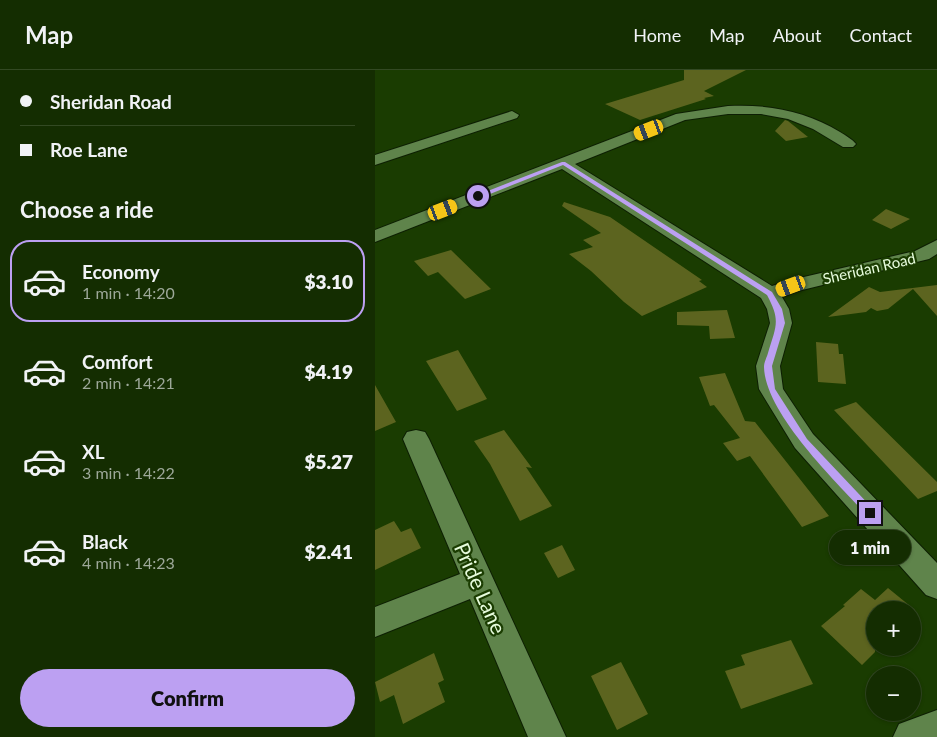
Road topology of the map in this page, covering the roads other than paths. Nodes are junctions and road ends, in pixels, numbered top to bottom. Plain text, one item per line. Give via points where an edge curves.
1 (512, 115) dead end
2 (848, 144) dead end
3 (375, 160) edge
4 (563, 163) junction
5 (375, 236) edge
6 (937, 246) edge
7 (770, 294) junction
8 (416, 439) dead end
9 (478, 581) junction
10 (937, 585) edge
11 (375, 622) edge
12 (937, 729) edge
13 (547, 737) edge
14 (912, 737) edge

1 - 3 street
2 - 4 street via 806,120 758,104 681,117
4 - 5 street
4 - 7 street
6 - 7 street, Sheridan Road via 922,255 791,286
7 - 10 street via 781,323 768,366 771,389 804,441
8 - 9 street, Pride Lane
9 - 11 street
9 - 13 street, Pride Lane
12 - 14 street

